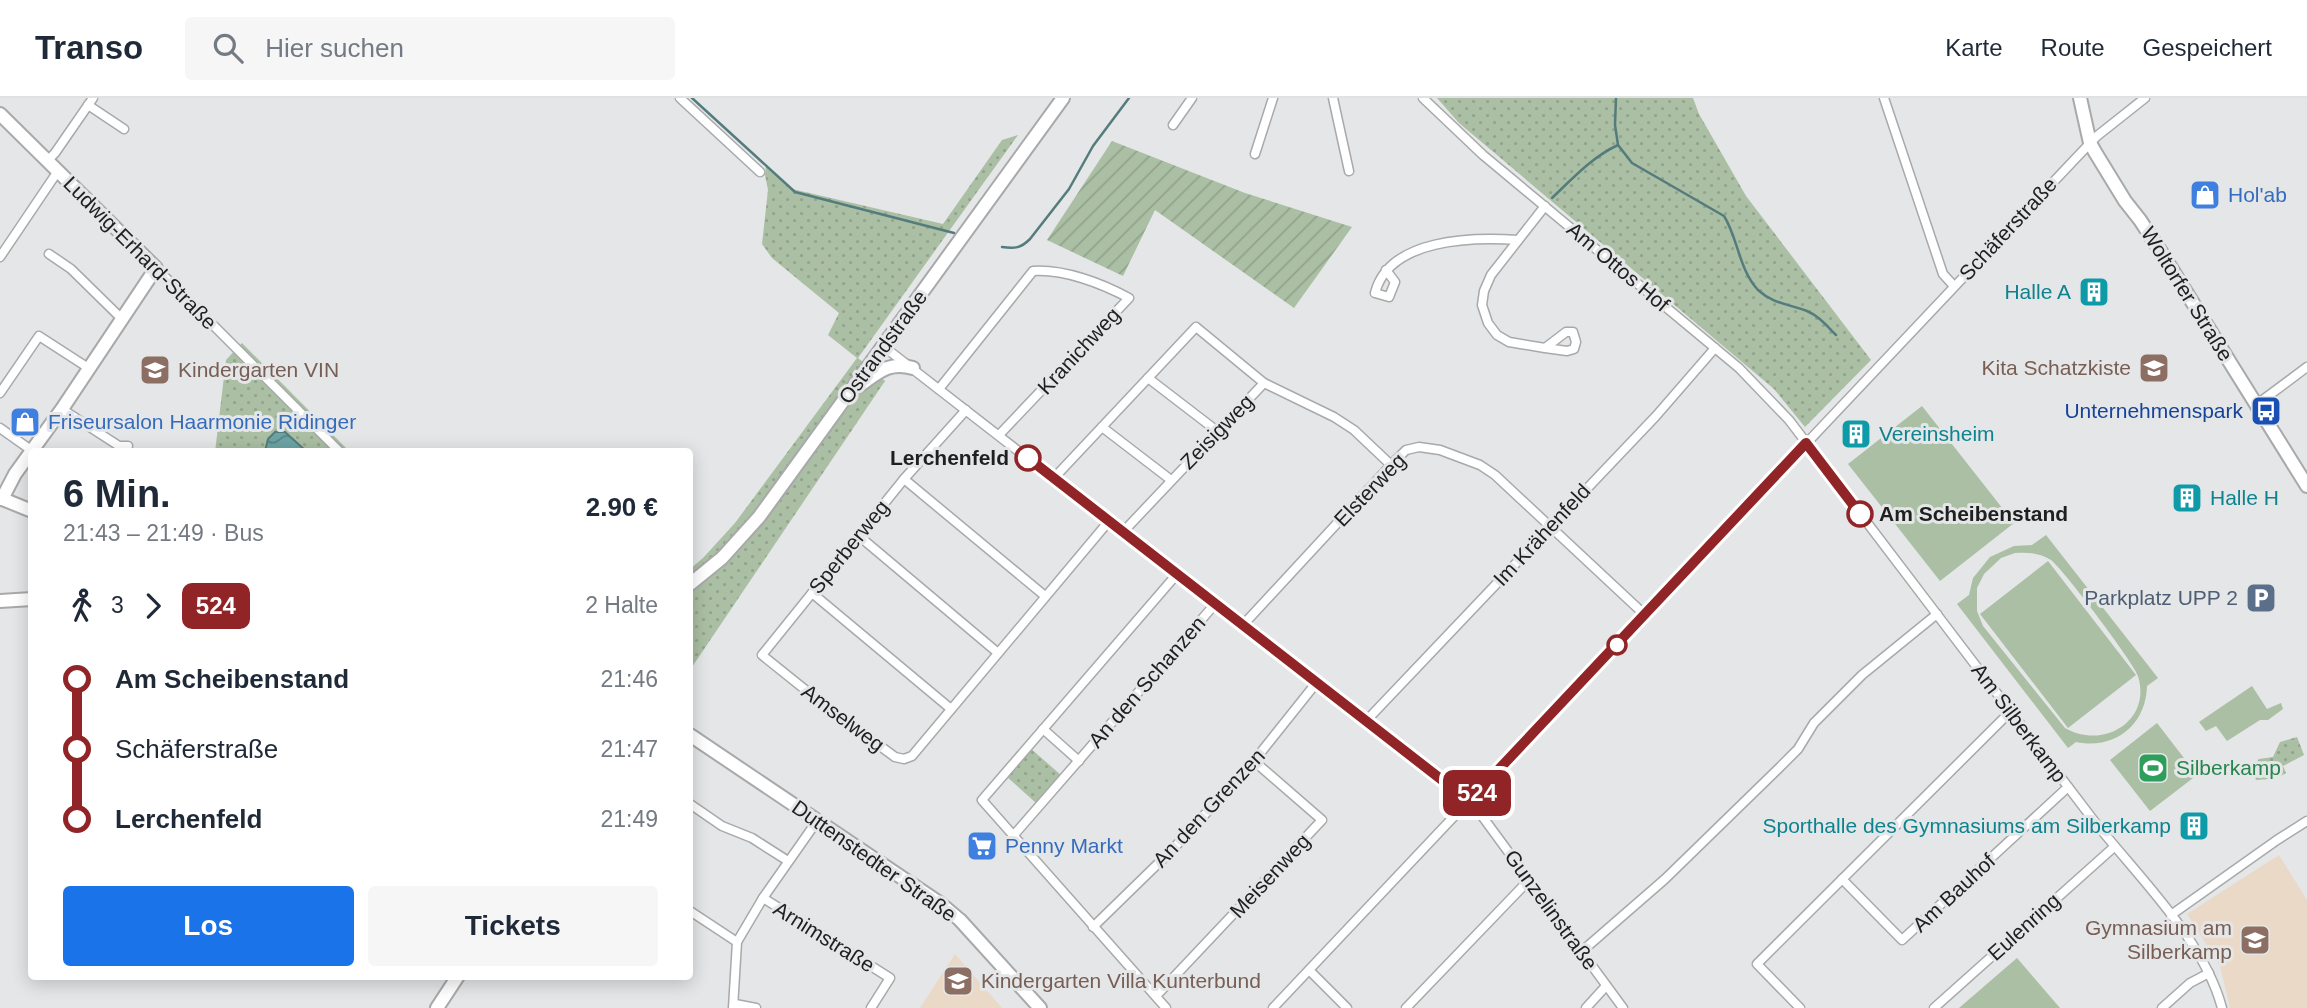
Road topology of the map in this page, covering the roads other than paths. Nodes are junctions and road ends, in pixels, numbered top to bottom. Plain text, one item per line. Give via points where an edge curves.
1 (680, 98) edge
2 (1063, 98) edge
3 (1192, 98) edge
4 (1273, 98) edge
5 (1333, 98) edge
6 (1423, 98) edge
7 (1884, 98) edge
8 (2080, 98) edge
9 (2145, 98) edge
10 (91, 102) edge
11 (0, 114) edge
12 (1173, 125) dead end
13 (124, 129) dead end
14 (2090, 143) junction
15 (1255, 154) dead end
16 (47, 161) junction
17 (58, 171) junction
18 (1349, 171) dead end
19 (761, 172) dead end
20 (1545, 206) junction
21 (1518, 240) junction
22 (49, 254) dead end
23 (0, 257) edge
24 (156, 268) junction
25 (1387, 271) dead end
26 (1954, 286) junction
27 (122, 320) junction
28 (883, 346) junction
29 (1545, 348) dead end
30 (1715, 348) junction
31 (2307, 367) edge
32 (913, 368) junction
33 (90, 369) junction
34 (1148, 378) junction
35 (1264, 383) junction
36 (853, 390) junction
37 (939, 390) junction
38 (0, 393) edge
39 (2256, 405) junction
40 (62, 410) junction
41 (966, 410) junction
42 (1102, 427) junction
43 (0, 428) edge
44 (1217, 431) junction
45 (999, 435) junction
46 (1806, 443) junction
47 (128, 446) dead end
48 (28, 448) edge
49 (33, 448) edge
50 (336, 448) edge
51 (28, 454) edge
52 (1391, 465) junction
53 (1054, 478) junction
54 (904, 479) junction
55 (1171, 480) junction
56 (2307, 486) edge
57 (1, 499) edge
58 (28, 509) edge
59 (1109, 521) junction
60 (1551, 526) junction
61 (1123, 532) junction
62 (859, 536) junction
63 (1177, 574) junction
64 (693, 582) edge
65 (812, 593) junction
66 (1045, 596) junction
67 (28, 599) edge
68 (0, 601) edge
69 (1215, 604) junction
70 (1937, 614) junction
71 (1645, 615) junction
72 (1243, 625) junction
73 (998, 653) junction
74 (762, 654) joint
75 (1317, 682) junction
76 (951, 709) junction
77 (2011, 711) junction
78 (1367, 720) junction
79 (1043, 729) junction
80 (693, 737) edge
81 (1079, 761) junction
82 (1254, 761) junction
83 (2068, 787) junction
84 (1469, 801) junction
85 (693, 806) edge
86 (817, 821) junction
87 (2307, 821) edge
88 (1013, 836) junction
89 (2114, 847) junction
90 (788, 861) junction
91 (1842, 879) junction
92 (1528, 880) junction
93 (763, 898) junction
94 (693, 913) edge
95 (2171, 915) junction
96 (1093, 927) junction
97 (737, 942) junction
98 (1581, 952) junction
99 (1309, 970) junction
100 (2209, 973) junction
101 (455, 980) edge
102 (1606, 986) junction
103 (1156, 996) junction
104 (734, 1006) edge
105 (437, 1008) edge
106 (756, 1008) edge
107 (871, 1008) edge
108 (1040, 1008) edge
109 (1166, 1008) edge
110 (1273, 1008) edge
111 (1347, 1008) edge
112 (1406, 1008) edge
113 (1587, 1008) edge
114 (1623, 1008) edge
115 (1800, 1008) edge
116 (1934, 1008) edge
117 (2162, 1008) edge
118 (2222, 1008) edge

1 - 19 street
2 - 28 street, Ostrandstraße
3 - 12 street
4 - 15 street
5 - 18 street
6 - 20 street, Am Ottos Hof
7 - 26 street via 1943,274
8 - 14 street, Woltorfer Straße
9 - 14 street, Schäferstraße
10 - 13 street
10 - 16 street
11 - 16 street, Ludwig-Erhard-Straße
14 - 26 street, Schäferstraße
14 - 39 street, Woltorfer Straße
16 - 17 street, Ludwig-Erhard-Straße
17 - 23 street
17 - 24 street, Ludwig-Erhard-Straße
20 - 21 street
20 - 30 street, Am Ottos Hof
21 - 25 street via 1461,240 1426,247
21 - 29 street via 1487,282 1482,305 1497,335 1509,342
22 - 27 street via 71,269
24 - 27 street
24 - 50 street, Ludwig-Erhard-Straße
26 - 46 street, Schäferstraße
27 - 33 street
28 - 32 street, Gunzelinstraße
28 - 36 street, Ostrandstraße
30 - 46 street, Am Ottos Hof via 1763,390
30 - 60 street, Im Krähenfeld
31 - 39 street
32 - 36 street via 891,366
32 - 37 street, Gunzelinstraße
33 - 38 street via 39,336
33 - 40 street
34 - 35 street via 1196,327
34 - 42 street
34 - 44 street
35 - 44 street, Zeisigweg
35 - 52 street, Zeisigweg via 1334,417
36 - 64 street, Ostrandstraße via 747,532
37 - 41 street, Gunzelinstraße
37 - 45 street, Kranichweg via 1032,271 1080,278 1129,298
39 - 56 street, Woltorfer Straße
40 - 47 street via 119,446
40 - 49 street
41 - 45 street, Gunzelinstraße
41 - 54 street, Sperberweg
42 - 53 street
42 - 55 street
43 - 48 street
44 - 55 street, Zeisigweg
45 - 53 street, Gunzelinstraße
46 - 70 street, Am Silberkamp
46 - 71 street, Schäferstraße
51 - 57 street
52 - 60 street, Elsterweg via 1406,450 1419,447 1464,457 1495,475
52 - 72 street, Elsterweg
53 - 59 street, Gunzelinstraße
54 - 62 street, Sperberweg
54 - 66 street
55 - 61 street, Zeisigweg
57 - 58 street
59 - 61 street, Gunzelinstraße
59 - 66 street, Amselweg
60 - 71 street, Elsterweg
60 - 78 street, Im Krähenfeld
61 - 63 street, Gunzelinstraße
62 - 65 street, Sperberweg
62 - 73 street
63 - 69 street, Gunzelinstraße
63 - 79 street
65 - 74 street, Sperberweg
65 - 76 street
66 - 73 street, Amselweg
67 - 68 street
69 - 72 street, Gunzelinstraße
69 - 81 street, An den Schanzen
70 - 77 street, Am Silberkamp
70 - 98 street via 1862,675 1814,723 1779,768 1665,880
71 - 84 street, Schäferstraße
72 - 75 street, Gunzelinstraße
73 - 76 street, Amselweg
74 - 76 street, Amselweg via 895,757 912,756
75 - 78 street, Gunzelinstraße
75 - 82 street, An den Grenzen
77 - 83 street, Am Silberkamp
77 - 91 street
78 - 84 street, Gunzelinstraße
79 - 81 street, An den Schanzen
79 - 88 street via 982,800
80 - 86 street, Duttenstedter Straße
81 - 88 street, An den Schanzen
82 - 96 street, An den Grenzen
82 - 103 street, Meisenweg via 1322,820
83 - 89 street, Am Silberkamp
83 - 91 street, Am Bauhof via 1902,940
84 - 92 street, Gunzelinstraße
84 - 99 street, Schäferstraße
85 - 90 street
86 - 90 street
86 - 108 street, Duttenstedter Straße via 960,920
87 - 95 street
88 - 96 street
89 - 95 street, Am Silberkamp
89 - 116 street, Eulenring
90 - 93 street
91 - 115 street via 1757,964
92 - 98 street, Gunzelinstraße
92 - 112 street
93 - 97 street
93 - 107 street, Arnimstraße via 890,978
94 - 97 street
95 - 100 street, Am Silberkamp
96 - 103 street
97 - 104 street
98 - 102 street, Gunzelinstraße
99 - 110 street, Schäferstraße
99 - 111 street
100 - 117 street
100 - 118 street, Am Silberkamp
101 - 105 street
102 - 113 street
102 - 114 street, Gunzelinstraße
103 - 109 street
104 - 106 street

